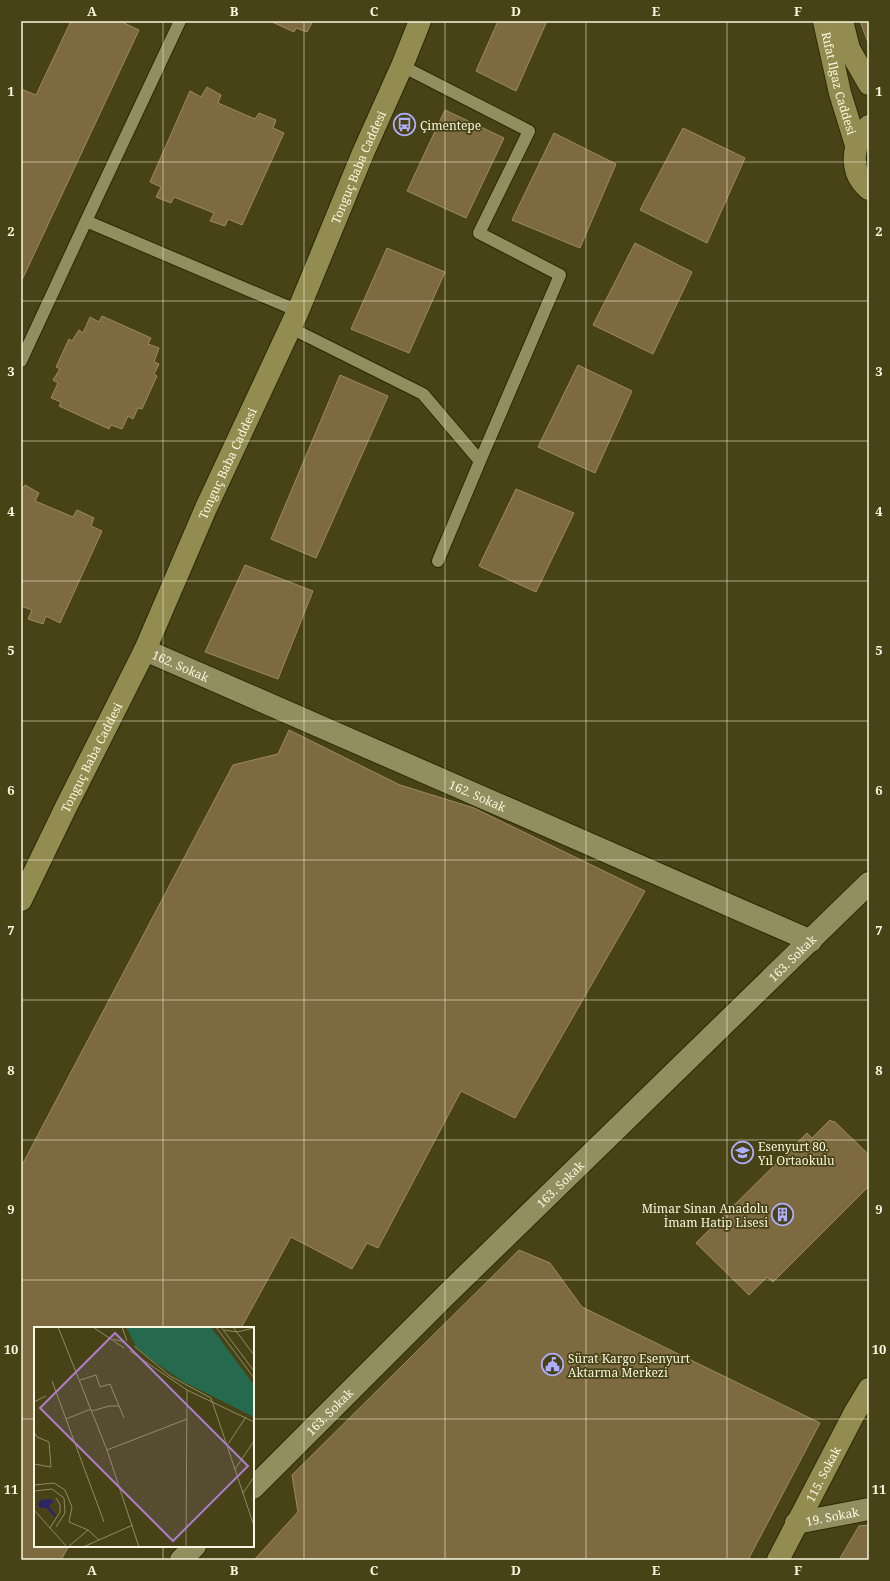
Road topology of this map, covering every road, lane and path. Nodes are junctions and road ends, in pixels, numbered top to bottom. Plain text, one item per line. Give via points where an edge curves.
1 (180, 21) edge
2 (420, 21) edge
3 (824, 21) edge
4 (842, 21) edge
5 (402, 66) junction
6 (869, 84) edge
7 (869, 126) edge
8 (856, 145) junction
9 (869, 189) edge
10 (86, 221) junction
11 (294, 319) junction
12 (21, 361) edge
13 (480, 461) junction
14 (438, 561) dead end
15 (145, 650) junction
16 (869, 883) edge
17 (21, 900) edge
18 (810, 941) junction
19 (869, 1389) edge
20 (254, 1487) edge
21 (869, 1509) edge
22 (796, 1523) junction
23 (194, 1547) edge
24 (181, 1560) edge
25 (778, 1560) edge

1 - 10 lane
2 - 5 street, Tonguç Baba Caddesi
3 - 8 street, Rıfat Ilgaz Caddesi via 840,93
4 - 6 street, Rıfat Ilgaz Caddesi via 849,49
5 - 11 street, Tonguç Baba Caddesi
5 - 13 lane via 529,131 479,233 560,275
7 - 8 street via 862,132
8 - 9 street via 856,172
10 - 11 lane
10 - 12 lane
11 - 13 lane via 423,394
11 - 15 street, Tonguç Baba Caddesi via 206,508
13 - 14 lane
15 - 17 street, Tonguç Baba Caddesi
15 - 18 street, 162. Sokak
16 - 18 street, 163. Sokak
18 - 20 street, 163. Sokak via 446,1295
19 - 22 street, 115. Sokak
21 - 22 street, 19. Sokak
22 - 25 street, 115. Sokak
23 - 24 street

